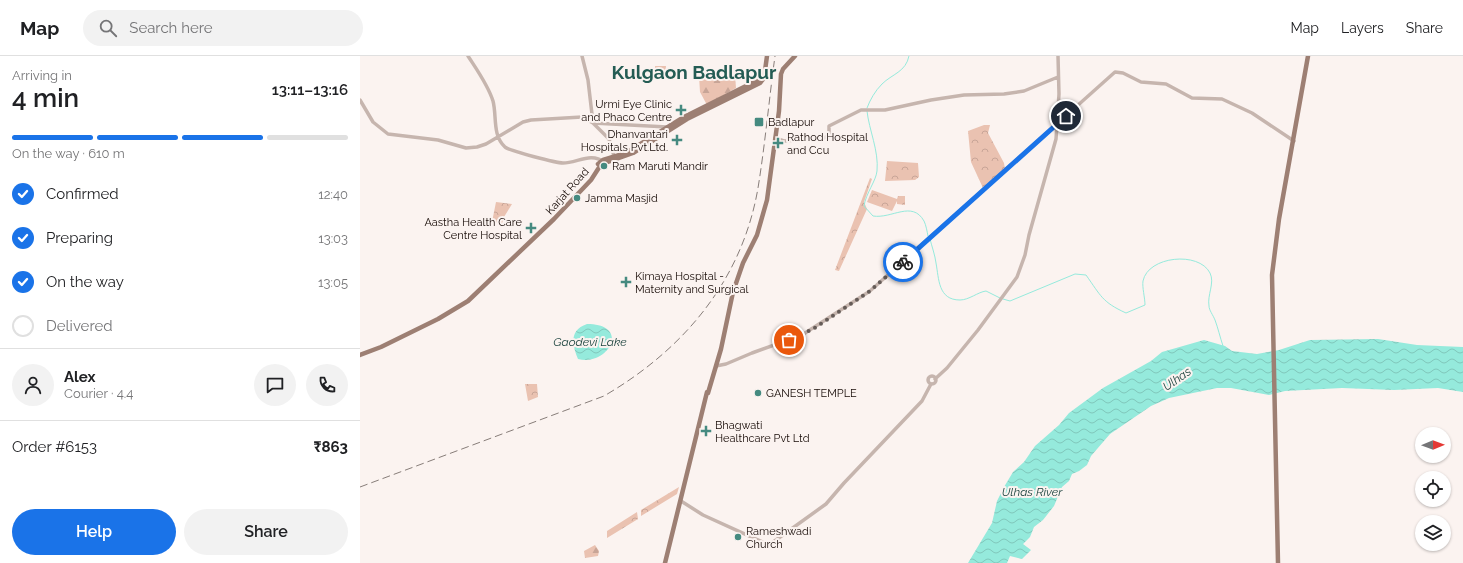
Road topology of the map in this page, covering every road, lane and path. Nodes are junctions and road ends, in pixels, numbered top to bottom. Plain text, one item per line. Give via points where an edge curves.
1 (468, 56) edge
2 (582, 56) edge
3 (767, 56) edge
4 (795, 56) edge
5 (1058, 56) edge
6 (1308, 56) edge
7 (1058, 77) junction
8 (360, 100) edge
9 (593, 122) junction
10 (1057, 125) junction
11 (669, 129) junction
12 (498, 136) junction
13 (775, 138) junction
14 (1294, 141) junction
15 (614, 156) junction
16 (603, 162) junction
17 (360, 353) edge
18 (715, 365) junction
19 (935, 379) junction
20 (931, 384) junction
21 (680, 504) junction
22 (665, 563) edge
23 (1278, 563) edge

1 - 12 street via 493,102
2 - 9 street
3 - 11 main road, Karjat Road via 764,78 760,83
4 - 13 main road via 781,74
5 - 7 street
6 - 14 main road
7 - 10 street
7 - 13 street via 1024,91 998,95 964,95 885,110 863,110 829,126 829,135 824,138 784,141
8 - 12 street via 373,122 388,134 438,140 466,148 477,147
9 - 11 street
9 - 12 street via 588,118 575,116 531,120 513,126
9 - 15 street via 609,139
10 - 14 street via 1115,72 1141,82 1166,84 1192,98 1222,99 1254,114
10 - 18 street via 870,291 802,335 727,363
10 - 19 street via 1056,139 1028,234 1021,268 1000,300 947,368
11 - 15 main road, Karjat Road
11 - 16 main road, Karjat Road via 633,153
12 - 16 street via 506,148 518,154 564,163 590,158 598,158
13 - 18 main road via 764,214 733,292
14 - 23 main road via 1279,219 1272,275
15 - 16 main road, Karjat Road
16 - 17 main road, Karjat Road via 569,202 462,305 416,330
18 - 21 main road
19 - 20 street
19 - 20 street via 932,376 928,378
20 - 21 street via 922,401 826,504 769,545
21 - 22 main road

